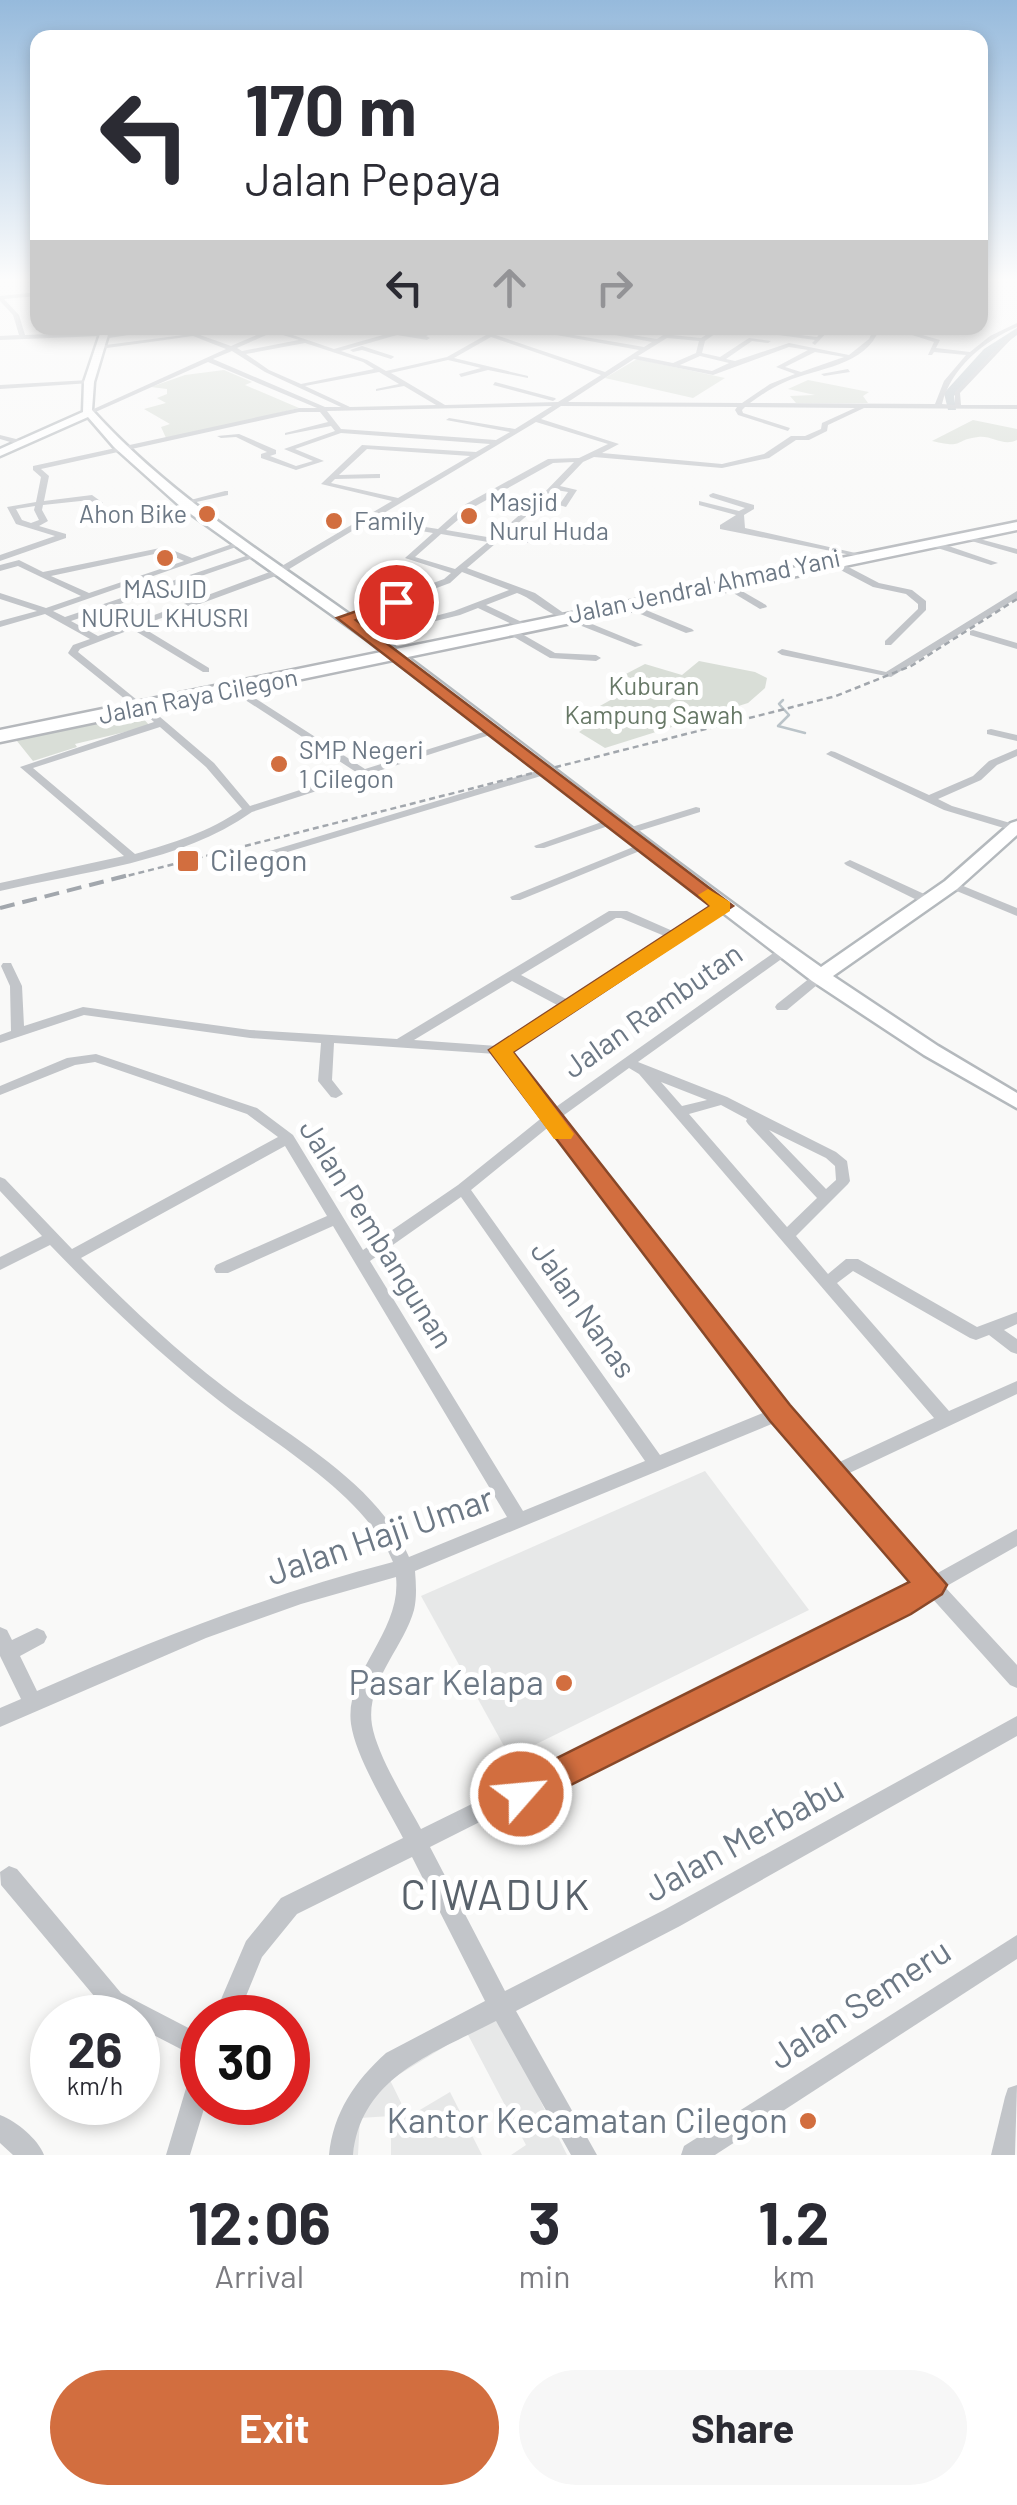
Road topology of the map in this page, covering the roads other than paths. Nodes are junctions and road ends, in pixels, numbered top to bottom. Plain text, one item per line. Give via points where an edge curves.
1 (160, 381) edge
2 (257, 381) edge
3 (293, 381) edge
4 (324, 381) edge
5 (401, 381) edge
6 (507, 381) edge
7 (594, 381) edge
8 (781, 381) edge
9 (952, 381) edge
10 (968, 381) edge
11 (89, 382) joint
12 (303, 384) junction
13 (408, 384) junction
14 (0, 387) edge
15 (378, 390) dead end
16 (533, 396) junction
17 (564, 401) junction
18 (520, 405) junction
19 (443, 406) junction
20 (742, 406) junction
21 (864, 406) junction
22 (941, 406) junction
23 (956, 406) junction
24 (422, 407) junction
25 (350, 408) junction
26 (1017, 408) edge
27 (325, 410) junction
28 (89, 412) junction
29 (449, 420) dead end
30 (534, 420) junction
31 (331, 424) junction
32 (788, 429) dead end
33 (339, 431) junction
34 (516, 431) junction
35 (404, 432) junction
36 (288, 434) dead end
37 (0, 437) edge
38 (182, 438) junction
39 (794, 438) junction
40 (17, 442) junction
41 (498, 442) junction
42 (770, 442) dead end
43 (123, 449) junction
44 (288, 449) junction
45 (0, 452) edge
46 (273, 452) junction
47 (479, 454) junction
48 (589, 454) junction
49 (580, 460) junction
50 (649, 460) junction
51 (378, 465) dead end
52 (636, 475) dead end
53 (336, 477) junction
54 (554, 487) junction
55 (225, 493) dead end
56 (713, 495) dead end
57 (401, 501) junction
58 (184, 503) junction
59 (41, 504) junction
60 (702, 504) dead end
61 (563, 505) dead end
62 (85, 507) dead end
63 (720, 508) junction
64 (740, 515) junction
65 (703, 517) dead end
66 (367, 520) junction
67 (1017, 523) edge
68 (33, 525) junction
69 (740, 530) junction
70 (442, 531) junction
71 (964, 536) junction
72 (510, 537) junction
73 (931, 543) junction
74 (235, 546) junction
75 (1017, 552) edge
76 (856, 554) junction
77 (252, 557) junction
78 (0, 558) edge
79 (189, 560) junction
80 (834, 563) junction
81 (994, 563) dead end
82 (0, 568) edge
83 (459, 571) junction
84 (278, 572) junction
85 (42, 575) junction
86 (728, 586) junction
87 (516, 590) junction
88 (1017, 594) edge
89 (0, 596) edge
90 (88, 596) junction
91 (367, 606) dead end
92 (480, 606) junction
93 (628, 606) junction
94 (763, 606) dead end
95 (103, 607) junction
96 (46, 611) junction
97 (341, 616) junction
98 (567, 618) junction
99 (63, 621) junction
100 (0, 624) edge
101 (134, 624) junction
102 (516, 628) junction
103 (689, 632) dead end
104 (973, 633) dead end
105 (370, 636) junction
106 (96, 638) junction
107 (888, 644) dead end
108 (638, 646) dead end
109 (1017, 646) edge
110 (782, 652) dead end
111 (393, 654) junction
112 (596, 658) dead end
113 (206, 670) dead end
114 (233, 688) junction
115 (139, 705) junction
116 (161, 724) junction
117 (0, 732) edge
118 (494, 732) junction
119 (990, 732) dead end
120 (1017, 738) edge
121 (1017, 752) edge
122 (831, 754) dead end
123 (25, 767) joint
124 (547, 771) junction
125 (362, 772) junction
126 (929, 799) junction
127 (248, 810) junction
128 (696, 810) dead end
129 (619, 826) junction
130 (1016, 828) edge
131 (540, 846) dead end
132 (644, 846) junction
133 (131, 856) junction
134 (247, 861) dead end
135 (850, 863) dead end
136 (951, 885) junction
137 (0, 887) edge
138 (516, 897) dead end
139 (929, 901) junction
140 (723, 906) junction
141 (1017, 912) edge
142 (674, 936) junction
143 (783, 952) junction
144 (7, 966) dead end
145 (510, 975) junction
146 (820, 977) junction
147 (569, 1006) junction
148 (782, 1007) dead end
149 (18, 1032) junction
150 (0, 1039) edge
151 (328, 1040) junction
152 (397, 1045) junction
153 (500, 1050) junction
154 (636, 1067) junction
155 (0, 1091) edge
156 (336, 1094) dead end
157 (722, 1100) junction
158 (1017, 1102) edge
159 (678, 1112) junction
160 (746, 1113) junction
161 (550, 1118) junction
162 (288, 1138) junction
163 (0, 1182) edge
164 (463, 1188) junction
165 (826, 1200) junction
166 (337, 1218) junction
167 (787, 1236) junction
168 (54, 1237) junction
169 (70, 1257) junction
170 (363, 1258) junction
171 (0, 1264) edge
172 (222, 1269) dead end
173 (827, 1283) junction
174 (1017, 1318) edge
175 (992, 1329) junction
176 (1017, 1348) edge
177 (1017, 1387) edge
178 (780, 1413) junction
179 (946, 1420) junction
180 (657, 1464) junction
181 (830, 1474) junction
182 (519, 1521) junction
183 (1017, 1537) edge
184 (405, 1567) junction
185 (931, 1585) junction
186 (37, 1638) dead end
187 (5, 1644) edge
188 (1017, 1679) edge
189 (33, 1703) junction
190 (0, 1718) edge
191 (1017, 1725) edge
192 (418, 1845) junction
193 (8, 1878) dead end
194 (1017, 1946) edge
195 (235, 1995) edge
196 (500, 2004) junction
197 (180, 2037) edge
198 (1017, 2096) edge
199 (187, 2125) edge
200 (0, 2127) edge
201 (32, 2155) edge
202 (178, 2155) edge
203 (342, 2155) edge
204 (585, 2155) edge
205 (693, 2155) edge
206 (1003, 2155) edge

1 - 28 street
2 - 27 street
3 - 12 street
4 - 12 street
5 - 13 street
6 - 16 street via 496,384
7 - 17 street
8 - 20 street
9 - 22 street
10 - 23 street via 957,392
11 - 14 street
11 - 28 street
12 - 25 street
13 - 15 street
13 - 19 street
16 - 17 street via 544,391
16 - 18 street
17 - 18 street
17 - 20 street
17 - 30 street
18 - 19 street
19 - 24 street
20 - 21 street
20 - 32 street via 740,414
21 - 22 street
21 - 39 street via 824,424 825,430
22 - 23 street
23 - 26 street
24 - 25 street
24 - 35 street
25 - 27 street
27 - 31 street
27 - 38 street via 272,414
28 - 40 street
28 - 43 street
29 - 34 street
30 - 34 street
30 - 48 street via 615,443
31 - 33 street
31 - 36 street
33 - 35 street
33 - 44 street
34 - 41 street
35 - 41 street
37 - 40 street
38 - 43 street
38 - 46 street via 232,434
39 - 42 street
39 - 50 street via 736,464
40 - 45 street
41 - 47 street
43 - 58 street
43 - 59 street via 36,468 46,476
44 - 46 street
44 - 46 street via 320,460 296,468 264,456
47 - 53 street via 365,447
47 - 57 street
48 - 49 street
48 - 50 street
49 - 54 street
49 - 70 street via 546,464 469,506
50 - 52 street
51 - 53 street via 374,476
53 - 57 street via 325,485
54 - 61 street via 573,490
54 - 72 street
55 - 58 street
56 - 64 street via 751,507
57 - 66 street
58 - 74 street
59 - 62 street via 92,497 99,503
59 - 68 street via 44,522
59 - 68 street via 11,507 17,521
60 - 63 street
63 - 64 street
63 - 65 street
64 - 69 street
64 - 69 street via 723,527
66 - 70 street
66 - 84 street
67 - 71 highway, Jalan Jendral Ahmad Yani
67 - 76 highway, Jalan Jendral Ahmad Yani
68 - 78 street via 64,535
69 - 76 street
70 - 72 street
70 - 83 street via 410,559
71 - 73 highway, Jalan Jendral Ahmad Yani
71 - 75 street
72 - 83 street
73 - 80 highway, Jalan Jendral Ahmad Yani
73 - 81 street
74 - 77 street
74 - 79 street
76 - 98 highway, Jalan Jendral Ahmad Yani
77 - 84 street
77 - 95 street
79 - 85 street via 166,549
79 - 90 street
80 - 86 highway, Jalan Jendral Ahmad Yani
80 - 107 street via 923,603
82 - 85 street via 19,563
83 - 87 street
83 - 97 street via 416,595
84 - 97 street
84 - 101 street
85 - 90 street
86 - 93 highway, Jalan Jendral Ahmad Yani
86 - 94 street
87 - 92 street
87 - 98 street
88 - 110 street via 888,675
89 - 96 street
90 - 96 street
91 - 97 street
92 - 102 street
92 - 105 street
93 - 98 highway, Jalan Jendral Ahmad Yani
93 - 103 street
95 - 99 street
95 - 101 street
96 - 99 street
96 - 100 street
97 - 105 street
98 - 102 highway, Jalan Jendral Ahmad Yani
98 - 108 street
99 - 106 street
101 - 106 street
101 - 113 street
102 - 111 highway, Jalan Jendral Ahmad Yani
102 - 112 street via 553,656
104 - 109 street
105 - 111 street
106 - 115 street via 73,653
111 - 114 highway, Jalan Raya Cilegon
111 - 115 highway, Jalan Raya Cilegon
111 - 118 street
114 - 115 highway, Jalan Raya Cilegon
114 - 125 street
115 - 116 street
115 - 117 highway, Jalan Raya Cilegon
116 - 123 street
116 - 127 street via 210,765
118 - 124 street
118 - 125 street
119 - 120 street
121 - 126 street
122 - 126 street
123 - 133 street
124 - 129 street
124 - 134 street
125 - 127 street
126 - 130 street
127 - 133 street via 205,835
128 - 129 street
129 - 131 street
129 - 132 street
130 - 136 street
132 - 138 street
132 - 140 street
133 - 137 street
135 - 139 street
136 - 139 street
136 - 141 street
139 - 146 street
140 - 142 street
140 - 143 street
142 - 145 street via 616,912
142 - 147 street
143 - 146 street
143 - 154 street, Jalan Rambutan
144 - 149 street via 16,986
145 - 147 street
145 - 152 street
146 - 148 street
146 - 158 street
147 - 153 street
149 - 150 street
149 - 151 street via 82,1011
151 - 152 street
151 - 156 street via 325,1081
152 - 153 street
153 - 161 street
154 - 157 street
154 - 159 street
154 - 161 street, Jalan Rambutan
155 - 162 street, Jalan Pembangunan via 96,1058 252,1111
157 - 159 street
157 - 160 street
159 - 167 street
160 - 165 street
160 - 165 street via 842,1164 843,1181
161 - 164 street, Jalan Rambutan
161 - 178 street
162 - 166 street, Jalan Pembangunan
162 - 169 street
163 - 168 street
164 - 170 street, Jalan Rambutan
164 - 180 street, Jalan Nanas
165 - 167 street
166 - 170 street, Jalan Pembangunan
166 - 172 street
167 - 173 street
168 - 169 street
168 - 171 street
169 - 184 street via 218,1392 330,1476 389,1537
170 - 182 street, Jalan Pembangunan
173 - 175 street via 852,1262 976,1334
173 - 179 street
174 - 175 street
175 - 176 street
177 - 179 street
178 - 180 street, Jalan Haji Umar
178 - 181 street
179 - 181 street
180 - 182 street, Jalan Haji Umar
181 - 185 street
182 - 184 street, Jalan Haji Umar
183 - 185 street
184 - 189 street, Jalan Haji Umar via 139,1655
184 - 192 street via 410,1600 366,1694 361,1720
185 - 188 street
185 - 192 street
186 - 187 street
187 - 189 street
189 - 190 street, Jalan Haji Umar
191 - 196 street, Jalan Merbabu via 672,1918
192 - 195 street via 289,1906 254,1948
192 - 196 street
193 - 197 street via 112,2001
194 - 205 street, Jalan Semeru
196 - 203 street, Jalan Merbabu via 394,2061 366,2087
196 - 204 street
198 - 206 street
199 - 202 street
200 - 201 street

